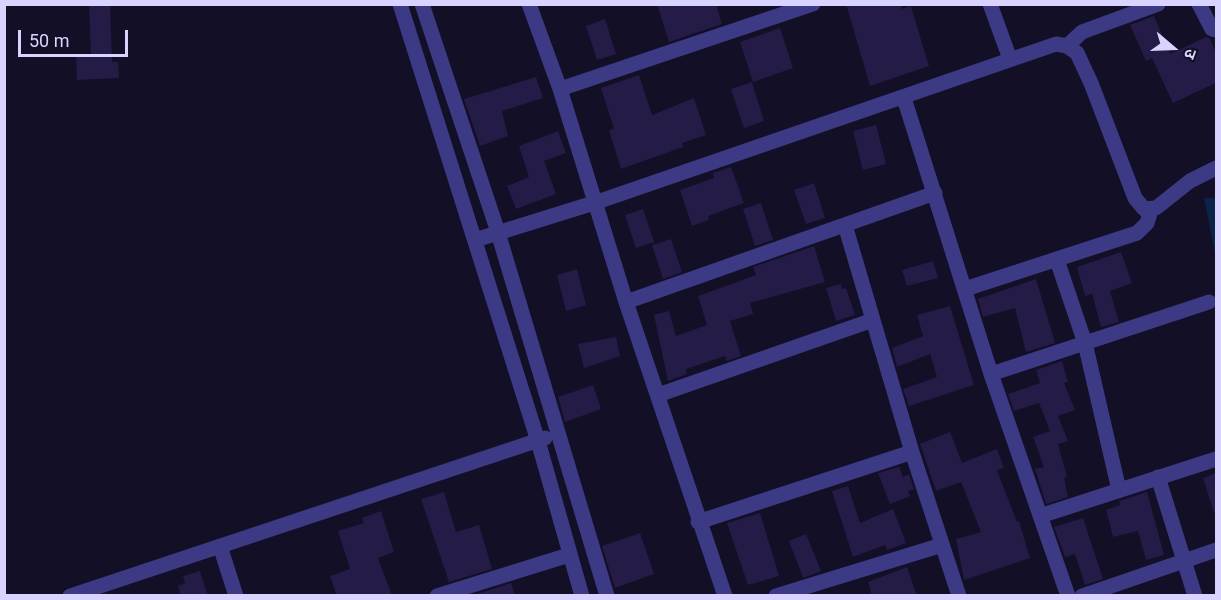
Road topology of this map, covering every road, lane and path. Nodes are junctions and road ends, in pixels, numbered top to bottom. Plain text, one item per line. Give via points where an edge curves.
1 (400, 4) edge
2 (422, 4) edge
3 (529, 4) edge
4 (813, 4) edge
5 (990, 4) edge
6 (1158, 4) edge
7 (1199, 4) edge
8 (1216, 30) edge
9 (1067, 46) junction
10 (1010, 59) junction
11 (560, 89) junction
12 (904, 98) junction
13 (1216, 168) edge
14 (935, 194) junction
15 (597, 202) junction
16 (1150, 210) junction
17 (845, 225) junction
18 (498, 234) junction
19 (475, 240) junction
20 (1057, 260) junction
21 (965, 289) junction
22 (626, 302) junction
23 (1209, 302) dead end
24 (873, 320) junction
25 (1085, 343) junction
26 (991, 374) junction
27 (658, 395) junction
28 (557, 435) junction
29 (538, 441) junction
30 (912, 452) junction
31 (1216, 459) edge
32 (1158, 477) junction
33 (1119, 490) junction
34 (1040, 516) junction
35 (698, 522) junction
36 (942, 545) junction
37 (220, 546) junction
38 (1216, 550) edge
39 (569, 555) junction
40 (1184, 560) junction
41 (458, 592) edge
42 (70, 596) edge
43 (236, 596) edge
44 (437, 596) edge
45 (582, 596) edge
46 (607, 596) edge
47 (725, 596) edge
48 (776, 596) edge
49 (959, 596) edge
50 (1068, 596) edge
51 (1082, 596) edge
52 (1195, 596) edge

1 - 19 street
2 - 18 street
3 - 11 street
4 - 11 street
5 - 10 street
6 - 9 street via 1082,32
7 - 8 street
9 - 10 street via 1049,45
9 - 16 street via 1077,54 1084,68 1135,198
10 - 12 street
11 - 15 street
12 - 14 street
12 - 15 street
13 - 16 street
14 - 17 street
14 - 21 street
15 - 18 street
15 - 22 street
16 - 20 street via 1147,223 1137,233
17 - 22 street
17 - 24 street
18 - 19 street
18 - 28 street
19 - 29 street
20 - 21 street
20 - 25 street
21 - 26 street
22 - 27 street
23 - 25 street
24 - 27 street
24 - 30 street
25 - 26 street
25 - 33 street
26 - 34 street
27 - 35 street
28 - 29 street
28 - 46 street
29 - 37 street
29 - 39 street
30 - 35 street
30 - 36 street
31 - 32 street
32 - 33 street
32 - 40 street
33 - 34 street
34 - 50 street
35 - 47 street
36 - 48 street
36 - 49 street
37 - 42 street
37 - 43 street
38 - 40 street
39 - 41 street
39 - 45 street
40 - 51 street
40 - 52 street
41 - 44 street

